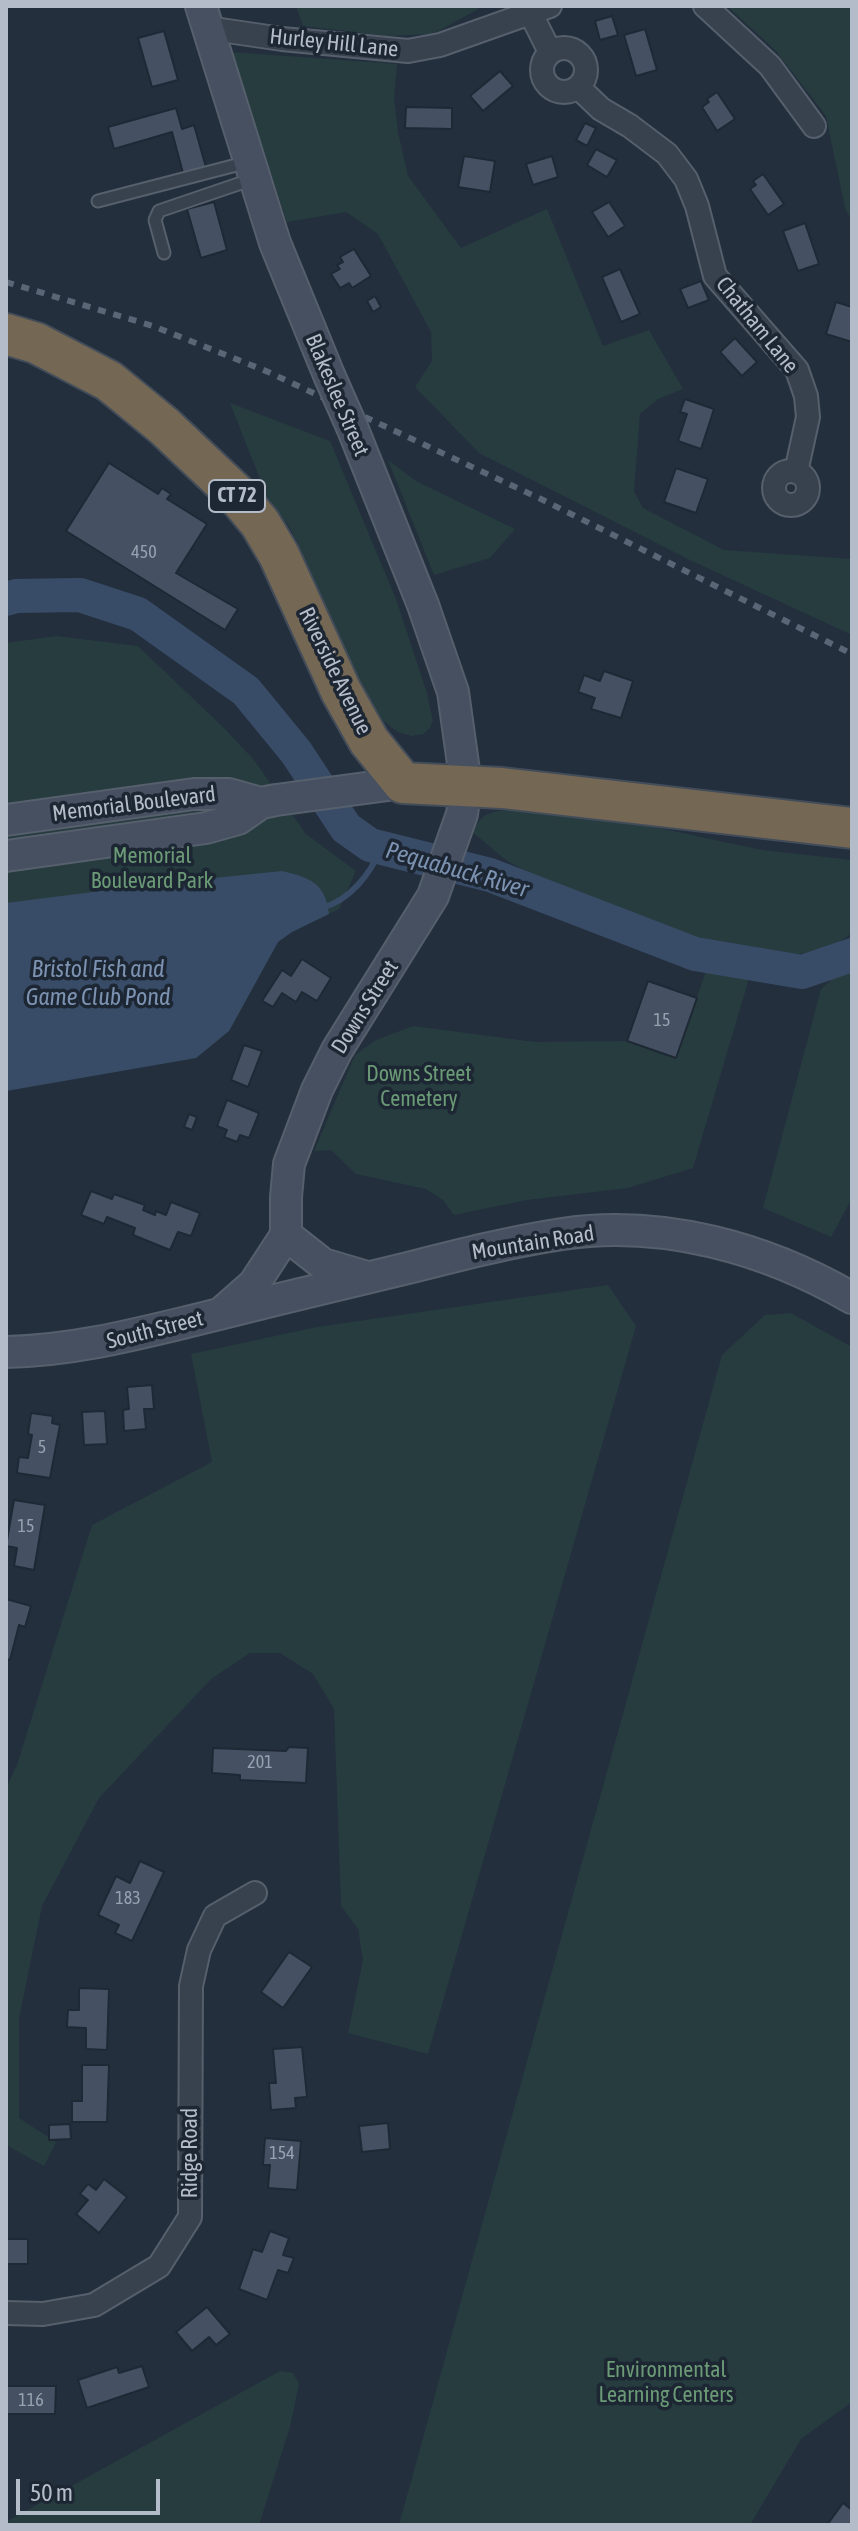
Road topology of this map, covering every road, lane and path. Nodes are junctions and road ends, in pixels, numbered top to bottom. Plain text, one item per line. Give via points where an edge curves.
1 (705, 6) edge
2 (540, 10) edge
3 (204, 17) edge
4 (550, 52) junction
5 (578, 87) junction
6 (814, 126) dead end
7 (251, 170) junction
8 (98, 201) dead end
9 (164, 253) dead end
10 (6, 334) edge
11 (796, 472) dead end
12 (403, 783) junction
13 (466, 785) junction
14 (268, 802) junction
15 (6, 820) edge
16 (852, 828) edge
17 (6, 856) edge
18 (286, 1235) junction
19 (369, 1277) junction
20 (302, 1294) joint
21 (852, 1298) edge
22 (220, 1314) junction
23 (6, 1352) edge
24 (255, 1893) dead end
25 (6, 2313) edge

1 - 6 street via 770,66
2 - 3 street, Hurley Hill Lane via 408,51 298,41
2 - 4 street, Chatham Lane
3 - 7 main road, Blakeslee Street
4 - 5 street via 565,48 580,54 586,74
4 - 5 street, Chatham Lane via 542,67 546,84 561,92
5 - 11 street, Chatham Lane via 667,154 697,206 715,276 797,370 808,417
7 - 8 lane
7 - 9 lane via 159,211 155,220
7 - 13 main road, Blakeslee Street, bridge via 442,657 453,692
10 - 12 highway, Riverside Avenue / CT 72 via 36,343 109,381 235,493 279,555 369,741
12 - 13 highway
12 - 14 main road, Memorial Boulevard
13 - 16 highway
13 - 18 main road, Downs Street via 433,896 317,1090 289,1164
14 - 15 main road, Memorial Boulevard via 194,794
14 - 17 main road, Memorial Boulevard via 238,819 206,828
18 - 19 main road via 323,1264
18 - 22 main road via 254,1284
19 - 20 main road, Mountain Road
19 - 21 main road, Mountain Road via 512,1243 614,1231 671,1234 748,1250 813,1275
20 - 22 main road, South Street
22 - 23 main road, South Street via 98,1344
24 - 25 street, Ridge Road via 215,1916 199,1950 191,1986 190,2217 159,2266 94,2305 43,2314

